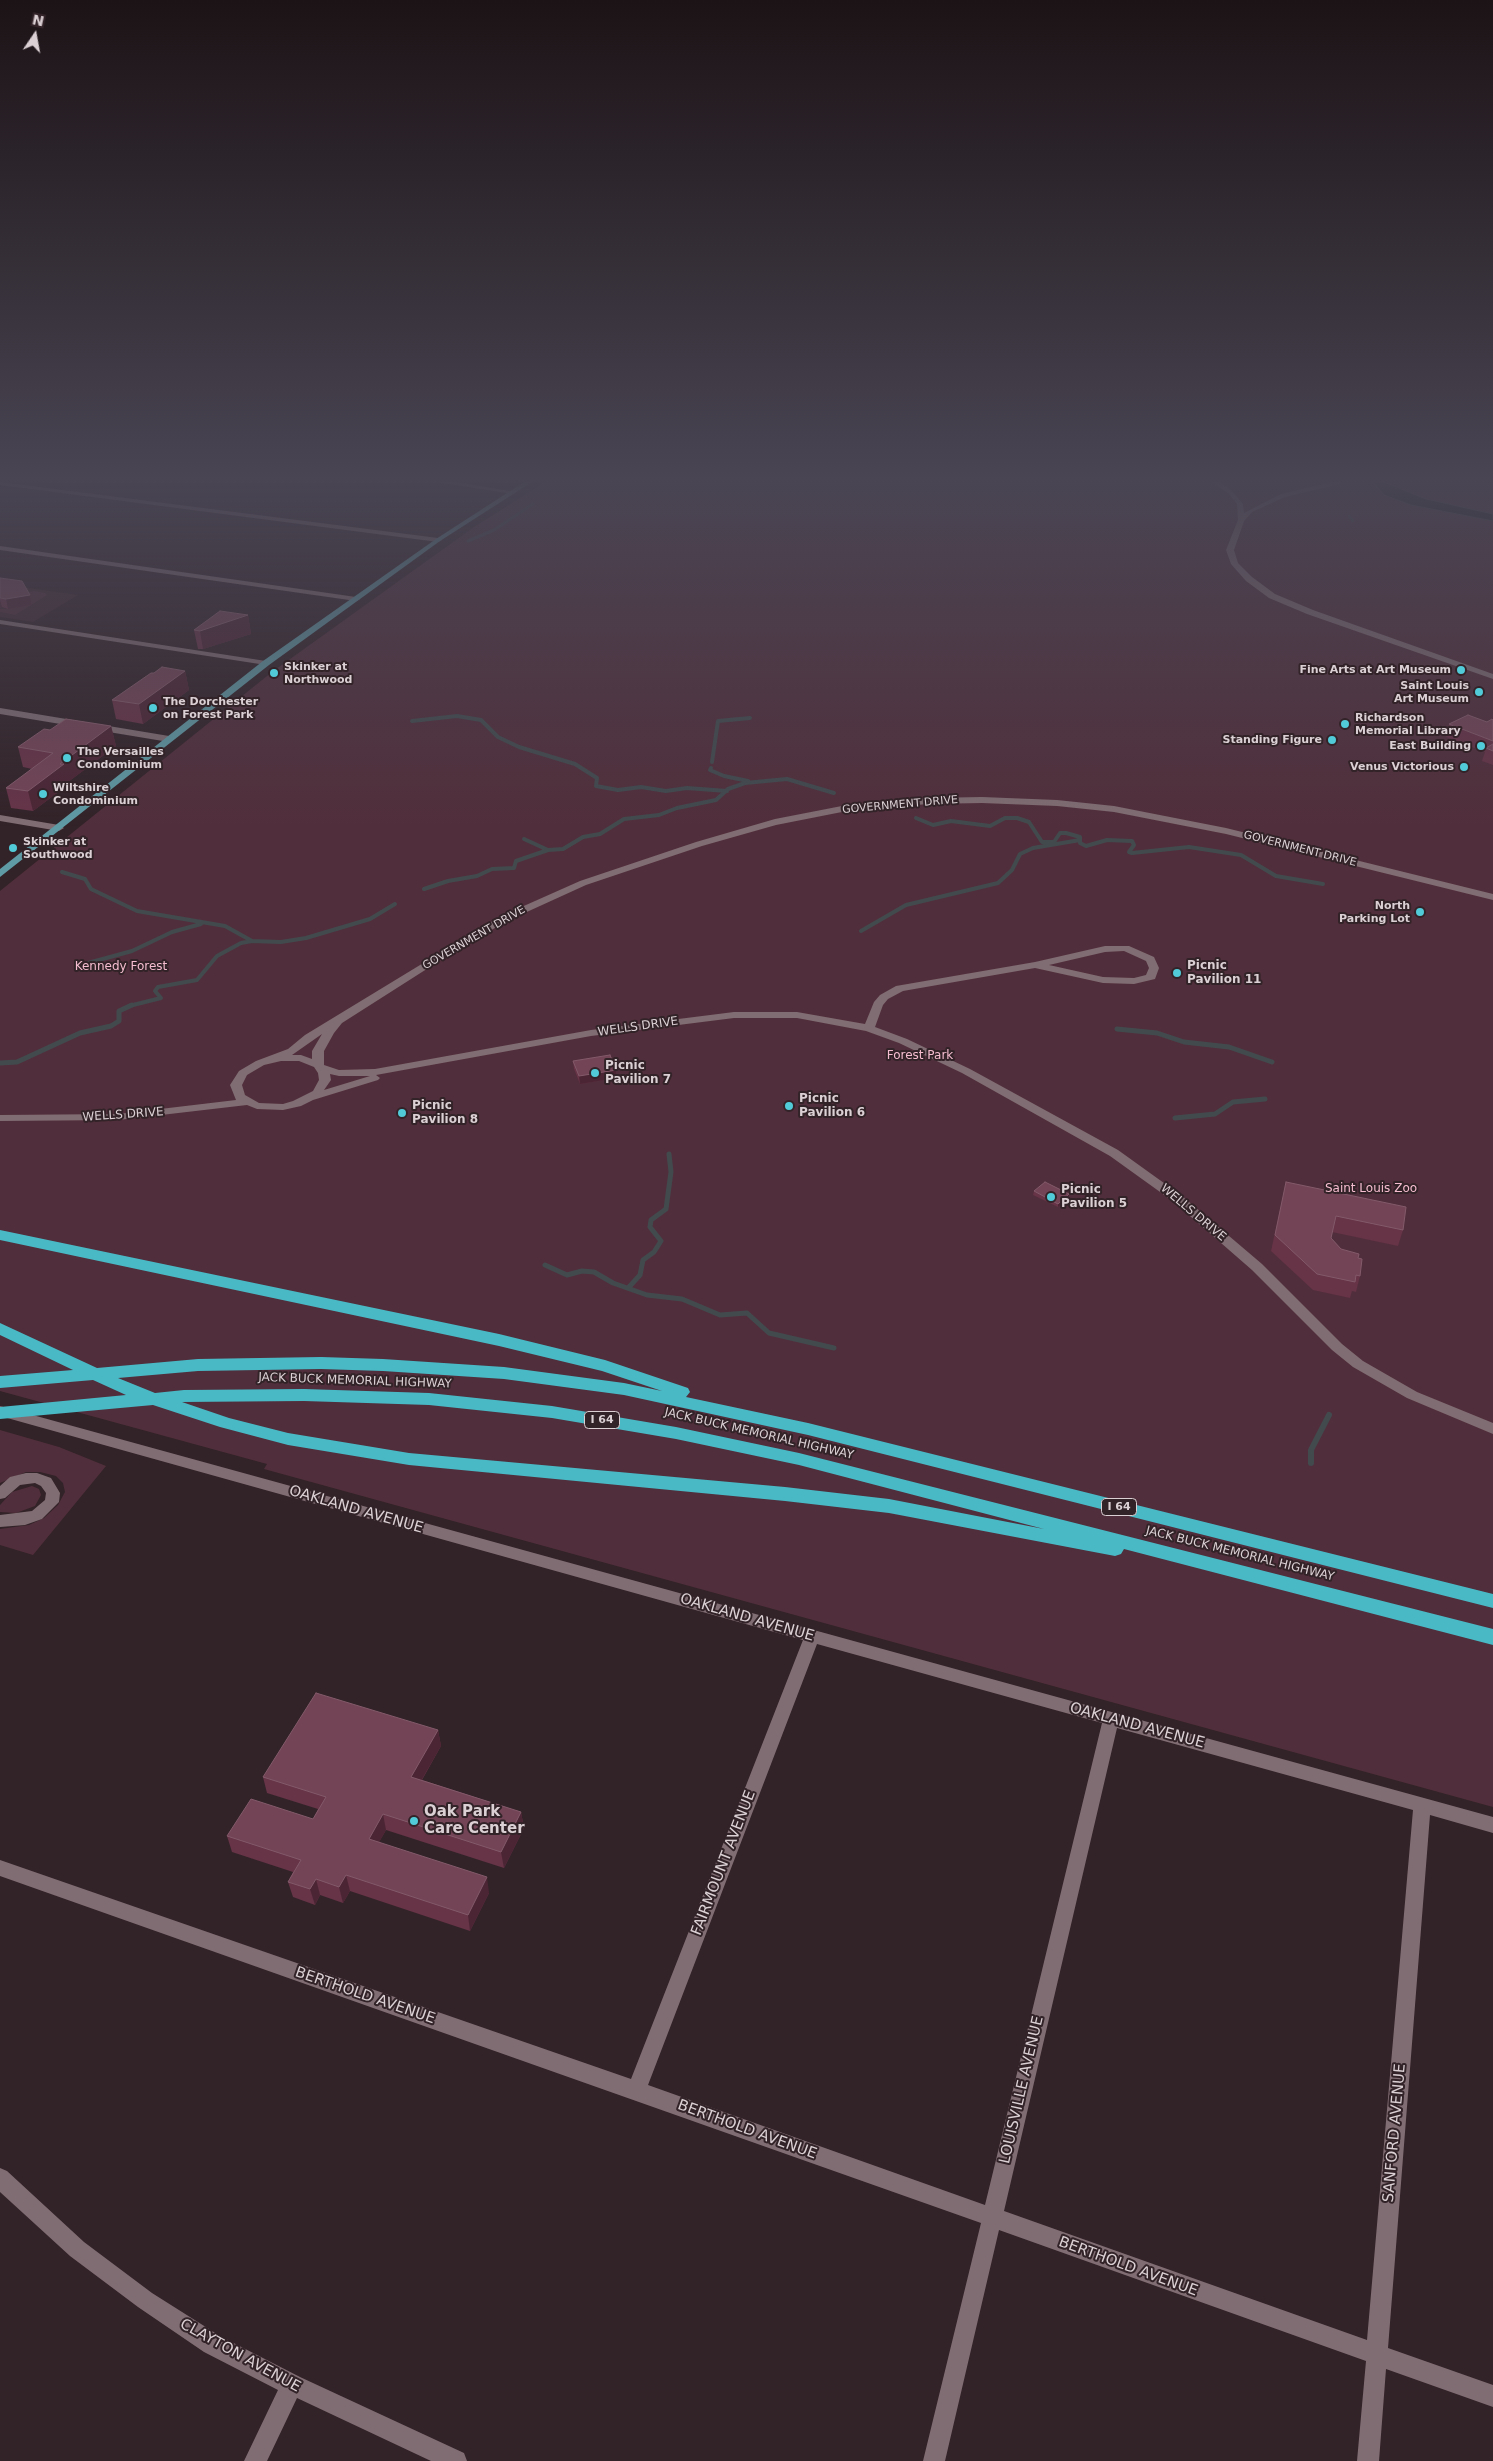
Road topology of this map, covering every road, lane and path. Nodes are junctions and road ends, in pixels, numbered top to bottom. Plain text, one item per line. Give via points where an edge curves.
1 (348, 597) edge
2 (1274, 597) edge
3 (356, 598) joint
4 (0, 622) edge
5 (266, 663) junction
6 (1493, 677) edge
7 (0, 711) edge
8 (169, 739) junction
9 (0, 818) edge
10 (59, 828) junction
11 (0, 874) edge
12 (1493, 897) edge
13 (1034, 965) junction
14 (343, 1018) junction
15 (869, 1028) junction
16 (270, 1059) junction
17 (319, 1066) junction
18 (408, 1068) junction
19 (309, 1099) junction
20 (246, 1102) junction
21 (0, 1118) edge
22 (0, 1235) edge
23 (0, 1328) edge
24 (0, 1382) edge
25 (0, 1412) edge
26 (745, 1414) junction
27 (1493, 1428) edge
28 (0, 1494) edge
29 (0, 1521) edge
30 (1191, 1559) junction
31 (1493, 1602) edge
32 (812, 1636) junction
33 (1493, 1637) edge
34 (1111, 1719) junction
35 (1422, 1805) junction
36 (1493, 1825) edge
37 (0, 1868) edge
38 (636, 2090) junction
39 (0, 2178) edge
40 (991, 2218) junction
41 (1377, 2355) junction
42 (292, 2386) junction
43 (1493, 2396) edge
44 (255, 2461) edge
45 (456, 2461) edge
46 (934, 2461) edge
47 (1368, 2461) edge

1 - 3 street
2 - 6 street
3 - 5 main road
4 - 5 street
5 - 8 main road
7 - 8 street
8 - 10 main road
9 - 10 street
10 - 11 main road
12 - 14 street, GOVERNMENT DRIVE via 1216,829 1114,809 982,800 847,808 750,829 574,886 503,919
13 - 13 street via 1124,948 1144,955 1154,968 1151,977 1116,982
13 - 15 street via 900,988 878,1004
14 - 16 street, GOVERNMENT DRIVE via 322,1028 292,1051
14 - 17 street, GOVERNMENT DRIVE via 321,1045
15 - 18 street, WELLS DRIVE via 797,1014 734,1015 591,1033
15 - 27 street, WELLS DRIVE via 966,1071 1114,1153 1178,1199 1257,1266 1358,1364 1412,1395
16 - 17 street, WELLS DRIVE via 301,1058
16 - 20 street, GOVERNMENT DRIVE via 251,1067 238,1079 237,1092
17 - 18 street, WELLS DRIVE via 330,1072 347,1074
17 - 19 street, GOVERNMENT DRIVE via 325,1080
18 - 19 street, WELLS DRIVE
19 - 20 street, WELLS DRIVE via 269,1108
20 - 21 street, WELLS DRIVE via 118,1117
22 - 26 highway via 508,1342 605,1366
23 - 30 highway via 131,1391 226,1423 296,1440 409,1459 889,1506 1117,1550
24 - 26 highway, JACK BUCK MEMORIAL HIGHWAY / I 64 via 198,1365 383,1365 504,1373 565,1381 624,1389
25 - 30 highway, JACK BUCK MEMORIAL HIGHWAY / I 64 via 184,1396 258,1395 367,1396 509,1407 623,1423 737,1445
25 - 32 street, OAKLAND AVENUE
26 - 31 highway, JACK BUCK MEMORIAL HIGHWAY / I 64
28 - 29 street via 15,1481 26,1478 46,1482 53,1493 52,1502 37,1515
30 - 33 highway, JACK BUCK MEMORIAL HIGHWAY / I 64
32 - 34 street, OAKLAND AVENUE
32 - 38 street, FAIRMOUNT AVENUE
34 - 35 street, OAKLAND AVENUE
34 - 40 street, LOUISVILLE AVENUE
35 - 36 street, OAKLAND AVENUE
35 - 41 street, SANFORD AVENUE
37 - 38 street, BERTHOLD AVENUE
38 - 40 street, BERTHOLD AVENUE
39 - 42 street, CLAYTON AVENUE via 77,2249 145,2300 212,2344
40 - 41 street, BERTHOLD AVENUE
40 - 46 street, LOUISVILLE AVENUE
41 - 43 street, BERTHOLD AVENUE
41 - 47 street, SANFORD AVENUE
42 - 44 street
42 - 45 street, CLAYTON AVENUE

